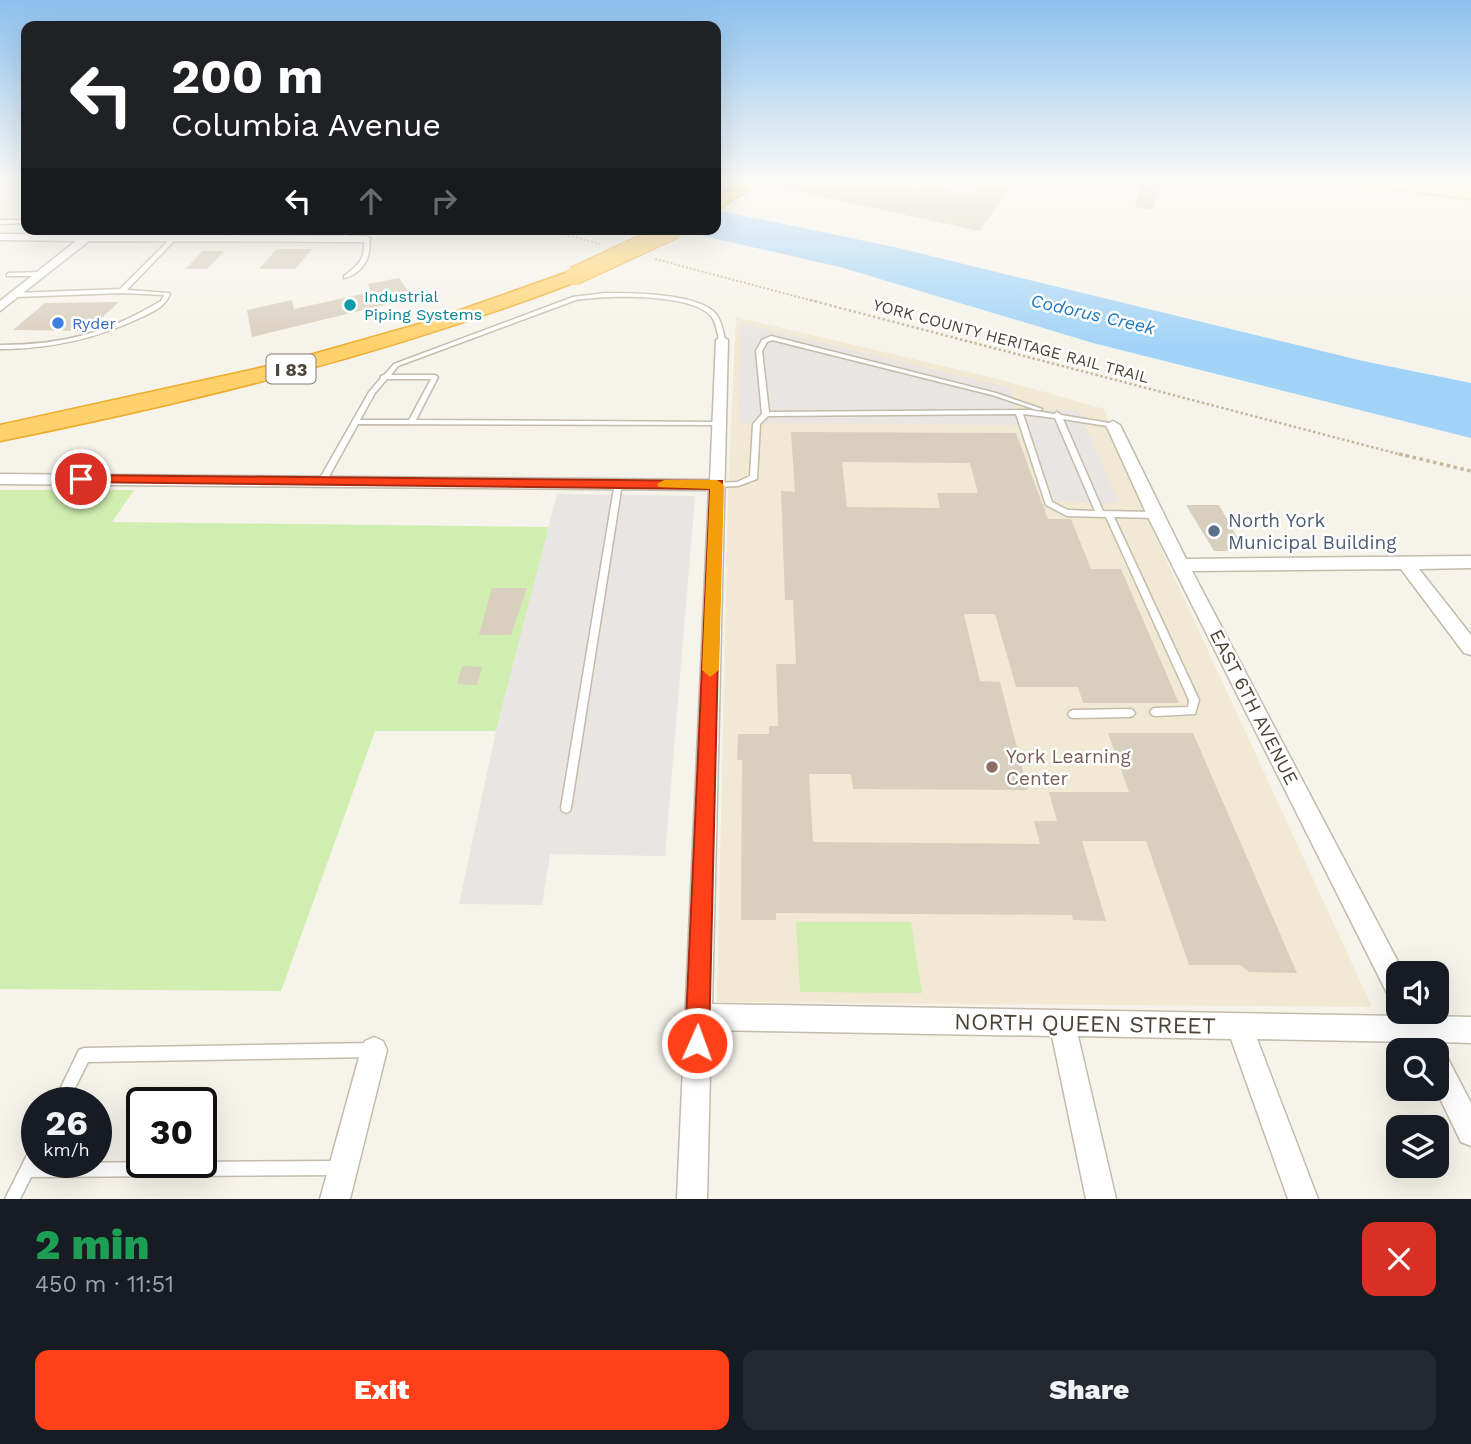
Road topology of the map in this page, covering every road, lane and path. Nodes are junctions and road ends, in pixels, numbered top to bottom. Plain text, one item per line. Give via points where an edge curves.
1 (89, 235) edge
2 (237, 235) edge
3 (319, 235) edge
4 (352, 235) edge
5 (567, 235) edge
6 (645, 235) edge
7 (661, 235) edge
8 (0, 237) edge
9 (86, 237) junction
10 (231, 238) junction
11 (174, 239) junction
12 (366, 239) joint
13 (601, 244) dead end
14 (653, 258) dead end
15 (40, 274) junction
16 (570, 274) junction
17 (9, 275) dead end
18 (346, 277) dead end
19 (122, 291) junction
20 (16, 295) junction
21 (0, 307) edge
22 (722, 340) joint
23 (0, 347) edge
24 (383, 377) junction
25 (1019, 412) junction
26 (1052, 413) junction
27 (766, 414) junction
28 (412, 421) junction
29 (356, 422) junction
30 (0, 423) edge
31 (719, 424) junction
32 (1113, 425) joint
33 (0, 433) edge
34 (1471, 471) edge
35 (0, 479) edge
36 (323, 480) junction
37 (618, 484) junction
38 (717, 485) junction
39 (1105, 514) junction
40 (1155, 515) junction
41 (1405, 562) junction
42 (1471, 562) edge
43 (1181, 565) junction
44 (1471, 648) edge
45 (1155, 712) dead end
46 (1130, 713) dead end
47 (1073, 714) dead end
48 (566, 808) dead end
49 (1386, 965) edge
50 (698, 1017) junction
51 (1062, 1024) junction
52 (1239, 1027) junction
53 (1420, 1030) edge
54 (1471, 1030) edge
55 (374, 1050) joint
56 (68, 1087) edge
57 (1449, 1088) edge
58 (1471, 1132) edge
59 (343, 1168) junction
60 (112, 1169) edge
61 (23, 1178) edge
62 (12, 1199) edge
63 (335, 1199) edge
64 (692, 1199) edge
65 (1101, 1199) edge
66 (1303, 1199) edge

1 - 9 lane
2 - 10 lane
3 - 10 street
4 - 12 street
5 - 13 path
6 - 16 highway, I 83
7 - 16 highway, I 83, bridge
8 - 9 street
9 - 11 street
9 - 15 street
10 - 11 street
11 - 19 lane
12 - 18 lane via 369,251 364,264
14 - 34 path, YORK COUNTY HERITAGE RAIL TRAIL
15 - 17 lane
15 - 20 street
16 - 30 highway, I 83 via 278,363
16 - 33 highway, I 83 via 456,320 322,361
19 - 20 lane
19 - 23 lane via 167,294 164,302 112,330 53,346
20 - 21 street
22 - 24 lane via 718,322 698,306 602,293 575,298 427,351 396,365
22 - 31 street
24 - 28 lane via 435,377
24 - 29 lane
25 - 26 lane
25 - 27 lane
25 - 39 lane via 1049,503 1067,513
26 - 27 lane via 771,338 759,351
26 - 32 lane
26 - 39 lane
27 - 38 lane via 757,424 754,477
28 - 29 lane
28 - 31 lane
29 - 36 lane
31 - 38 street
32 - 40 street, EAST 6TH AVENUE
35 - 36 street
36 - 37 street
37 - 38 street
37 - 48 lane
38 - 50 street
39 - 40 lane
39 - 45 lane via 1194,700 1192,711
40 - 43 street, EAST 6TH AVENUE
41 - 42 street
41 - 43 street
41 - 44 street
43 - 49 street, EAST 6TH AVENUE
46 - 47 lane
50 - 51 street, NORTH QUEEN STREET
50 - 64 street
51 - 52 street, NORTH QUEEN STREET
51 - 65 street
52 - 53 street, NORTH QUEEN STREET
52 - 66 street
53 - 54 street, NORTH QUEEN STREET
55 - 56 lane via 84,1055
55 - 59 street
57 - 58 street
59 - 60 lane
59 - 63 street
61 - 62 lane

